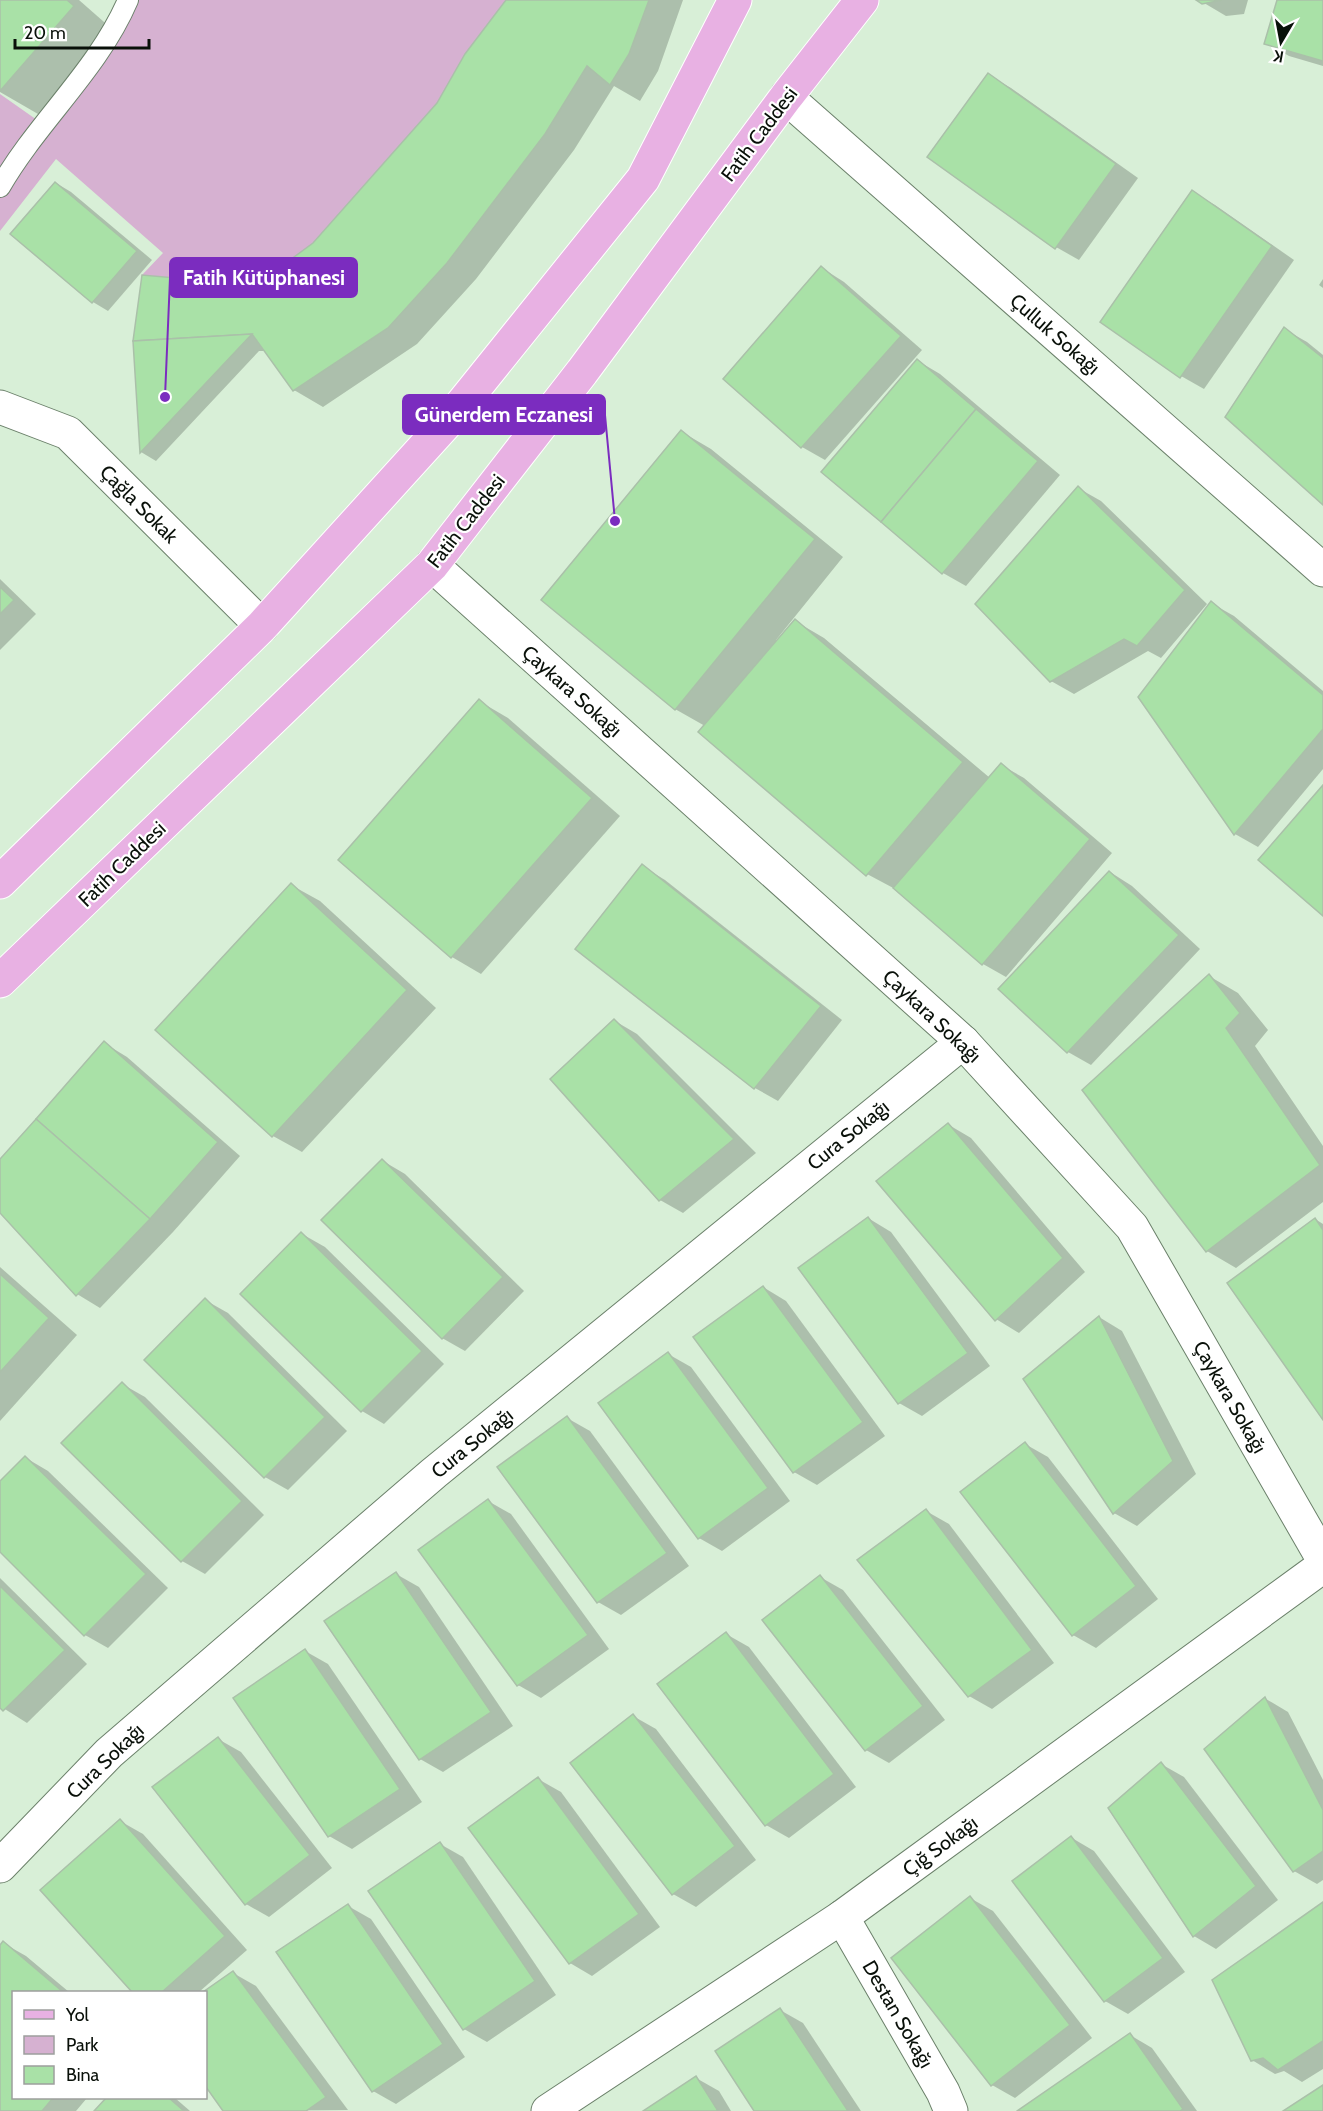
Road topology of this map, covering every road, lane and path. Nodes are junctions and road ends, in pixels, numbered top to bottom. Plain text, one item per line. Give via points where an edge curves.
1 (128, 0) edge
2 (735, 0) edge
3 (862, 0) edge
4 (786, 97) junction
5 (0, 187) edge
6 (0, 407) edge
7 (432, 566) junction
8 (1323, 570) edge
9 (262, 626) junction
10 (0, 882) edge
11 (0, 981) edge
12 (963, 1042) junction
13 (1323, 1559) edge
14 (1323, 1566) edge
15 (0, 1866) edge
16 (842, 1917) junction
17 (548, 2111) edge
18 (951, 2111) edge

1 - 5 lane via 101,50 39,128
2 - 9 main road via 643,179 449,420
3 - 4 main road, Fatih Caddesi
4 - 7 main road, Fatih Caddesi
4 - 8 street, Çulluk Sokağı
6 - 9 street, Çağla Sokak via 68,433
7 - 11 main road, Fatih Caddesi
7 - 12 street, Çaykara Sokağı
9 - 10 main road
12 - 13 street, Çaykara Sokağı via 1132,1227
12 - 15 street, Cura Sokağı via 416,1489 109,1753
14 - 16 street, Çığ Sokağı
16 - 17 street, Çığ Sokağı
16 - 18 street, Destan Sokağı

